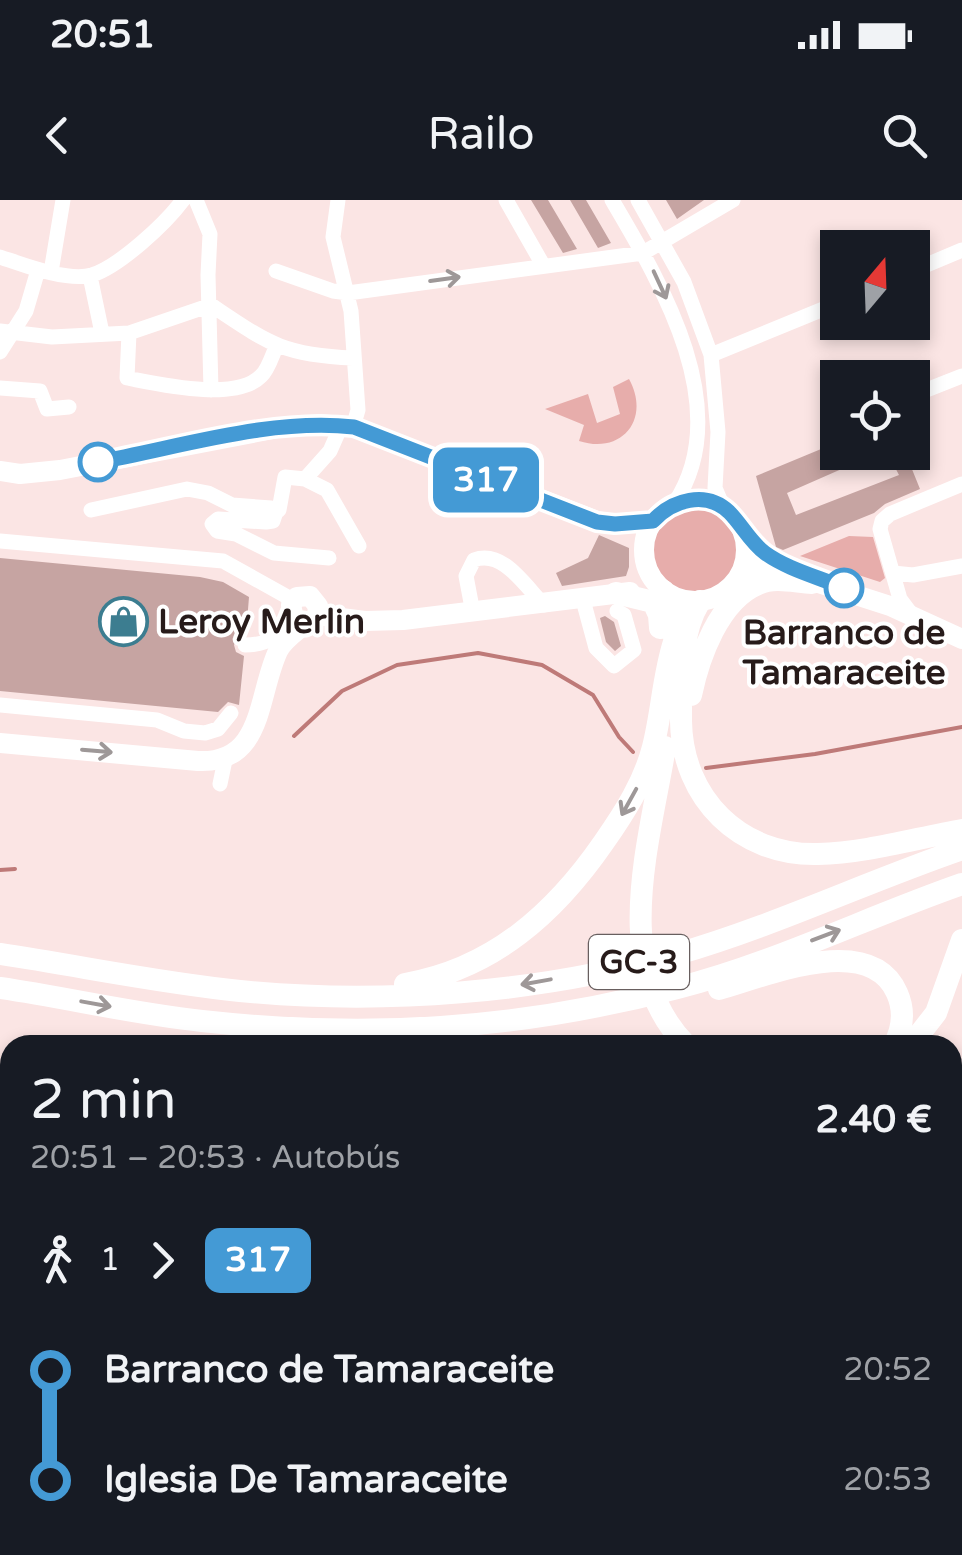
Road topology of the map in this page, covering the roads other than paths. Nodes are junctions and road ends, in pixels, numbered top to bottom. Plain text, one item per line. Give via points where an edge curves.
1 (62, 200) edge
2 (184, 200) edge
3 (196, 200) edge
4 (338, 200) edge
5 (506, 200) edge
6 (612, 200) edge
7 (638, 200) edge
8 (733, 200) edge
9 (662, 244) junction
10 (962, 250) edge
11 (644, 253) junction
12 (0, 257) edge
13 (930, 263) edge
14 (542, 266) junction
15 (44, 271) junction
16 (276, 271) dead end
17 (90, 276) junction
18 (348, 293) junction
19 (210, 305) junction
20 (820, 310) edge
21 (6, 332) edge
22 (129, 333) junction
23 (102, 334) junction
24 (276, 348) junction
25 (0, 352) edge
26 (711, 355) junction
27 (353, 358) junction
28 (962, 376) edge
29 (0, 388) edge
30 (930, 389) dead end
31 (211, 390) junction
32 (69, 407) dead end
33 (348, 427) junction
34 (10, 472) edge
35 (305, 479) junction
36 (0, 484) edge
37 (962, 484) edge
38 (674, 504) junction
39 (723, 507) junction
40 (91, 510) dead end
41 (276, 512) junction
42 (653, 521) junction
43 (742, 529) junction
44 (0, 541) edge
45 (359, 546) dead end
46 (328, 558) dead end
47 (645, 562) junction
48 (962, 566) edge
49 (892, 572) junction
50 (741, 574) junction
51 (812, 583) junction
52 (663, 590) junction
53 (856, 596) junction
54 (616, 598) junction
55 (583, 600) junction
56 (700, 601) junction
57 (544, 605) junction
58 (302, 613) junction
59 (473, 613) junction
60 (912, 615) junction
61 (962, 639) edge
62 (280, 646) junction
63 (673, 682) junction
64 (0, 706) edge
65 (231, 713) dead end
66 (0, 743) edge
67 (682, 743) junction
68 (225, 760) junction
69 (220, 784) dead end
70 (962, 830) edge
71 (962, 849) edge
72 (962, 884) edge
73 (962, 940) edge
74 (0, 954) edge
75 (0, 988) edge
76 (300, 996) junction
77 (435, 1030) junction
78 (679, 1035) edge
79 (897, 1035) edge
80 (920, 1035) edge

1 - 15 street
2 - 17 street
3 - 19 street via 210,234
4 - 18 street via 333,237
5 - 14 street
6 - 11 street
7 - 9 street
8 - 9 street
9 - 11 street
9 - 26 street
10 - 13 street
11 - 14 street
11 -> 38 street via 678,328 696,402 692,466
12 - 15 street
18 -> 14 street
15 - 17 street
15 - 21 street via 26,311
16 - 18 street
17 - 23 street
18 - 27 street
19 - 22 street
19 - 24 street
19 - 31 street
20 - 26 street
21 - 23 street
21 - 25 street
22 - 23 street
22 - 31 street via 127,378
24 - 27 street
24 - 31 street via 261,376
26 - 39 street via 715,488
27 - 33 street via 358,410
28 - 30 street
29 - 32 street via 40,391 47,409
33 - 34 main road via 283,426 60,470
33 - 35 street
33 - 42 main road via 597,522
34 - 36 street
35 - 41 street via 285,477
35 - 45 street via 326,490
37 - 49 street via 882,521
38 - 39 main road via 696,500
38 - 42 main road
39 - 43 main road
40 - 41 street via 187,489
41 - 46 street via 273,521 212,524 274,553
42 - 47 main road
43 - 50 main road
43 - 53 main road via 764,552
44 - 58 street via 223,561
47 - 52 main road
47 - 54 main road
48 - 49 street
49 - 60 street
50 - 51 main road via 764,567
50 - 56 main road via 728,590
51 - 53 main road
51 - 67 highway via 768,580 732,605 702,658
52 - 54 main road
52 - 56 main road
52 - 63 highway via 675,620
53 - 60 main road
54 - 55 main road
54 - 55 street via 634,650 614,666 592,638
54 - 63 highway via 656,606
55 - 57 main road
56 - 63 highway
57 - 59 main road
57 - 59 street via 499,559 486,556 474,560 466,576
58 - 59 main road via 382,622
58 - 62 main road
58 - 62 street via 275,639 244,648
60 - 61 main road
62 - 68 main road via 249,737
63 - 67 highway
63 -> 76 highway via 627,808 536,922 482,959 428,980
63 - 78 highway via 640,922 656,1000
64 - 65 street via 158,720 204,733
66 -> 68 main road
67 - 70 highway via 690,778 709,806 757,842 818,854
68 - 69 street
71 -> 76 highway, GC-3 via 675,955 520,986
77 -> 72 highway, GC-3 via 538,1018 681,987
73 - 80 highway via 936,1014
74 - 76 highway, GC-3
75 -> 77 highway, GC-3 via 198,1021 292,1030
77 - 79 highway via 538,1029 846,960 889,979 903,1017

